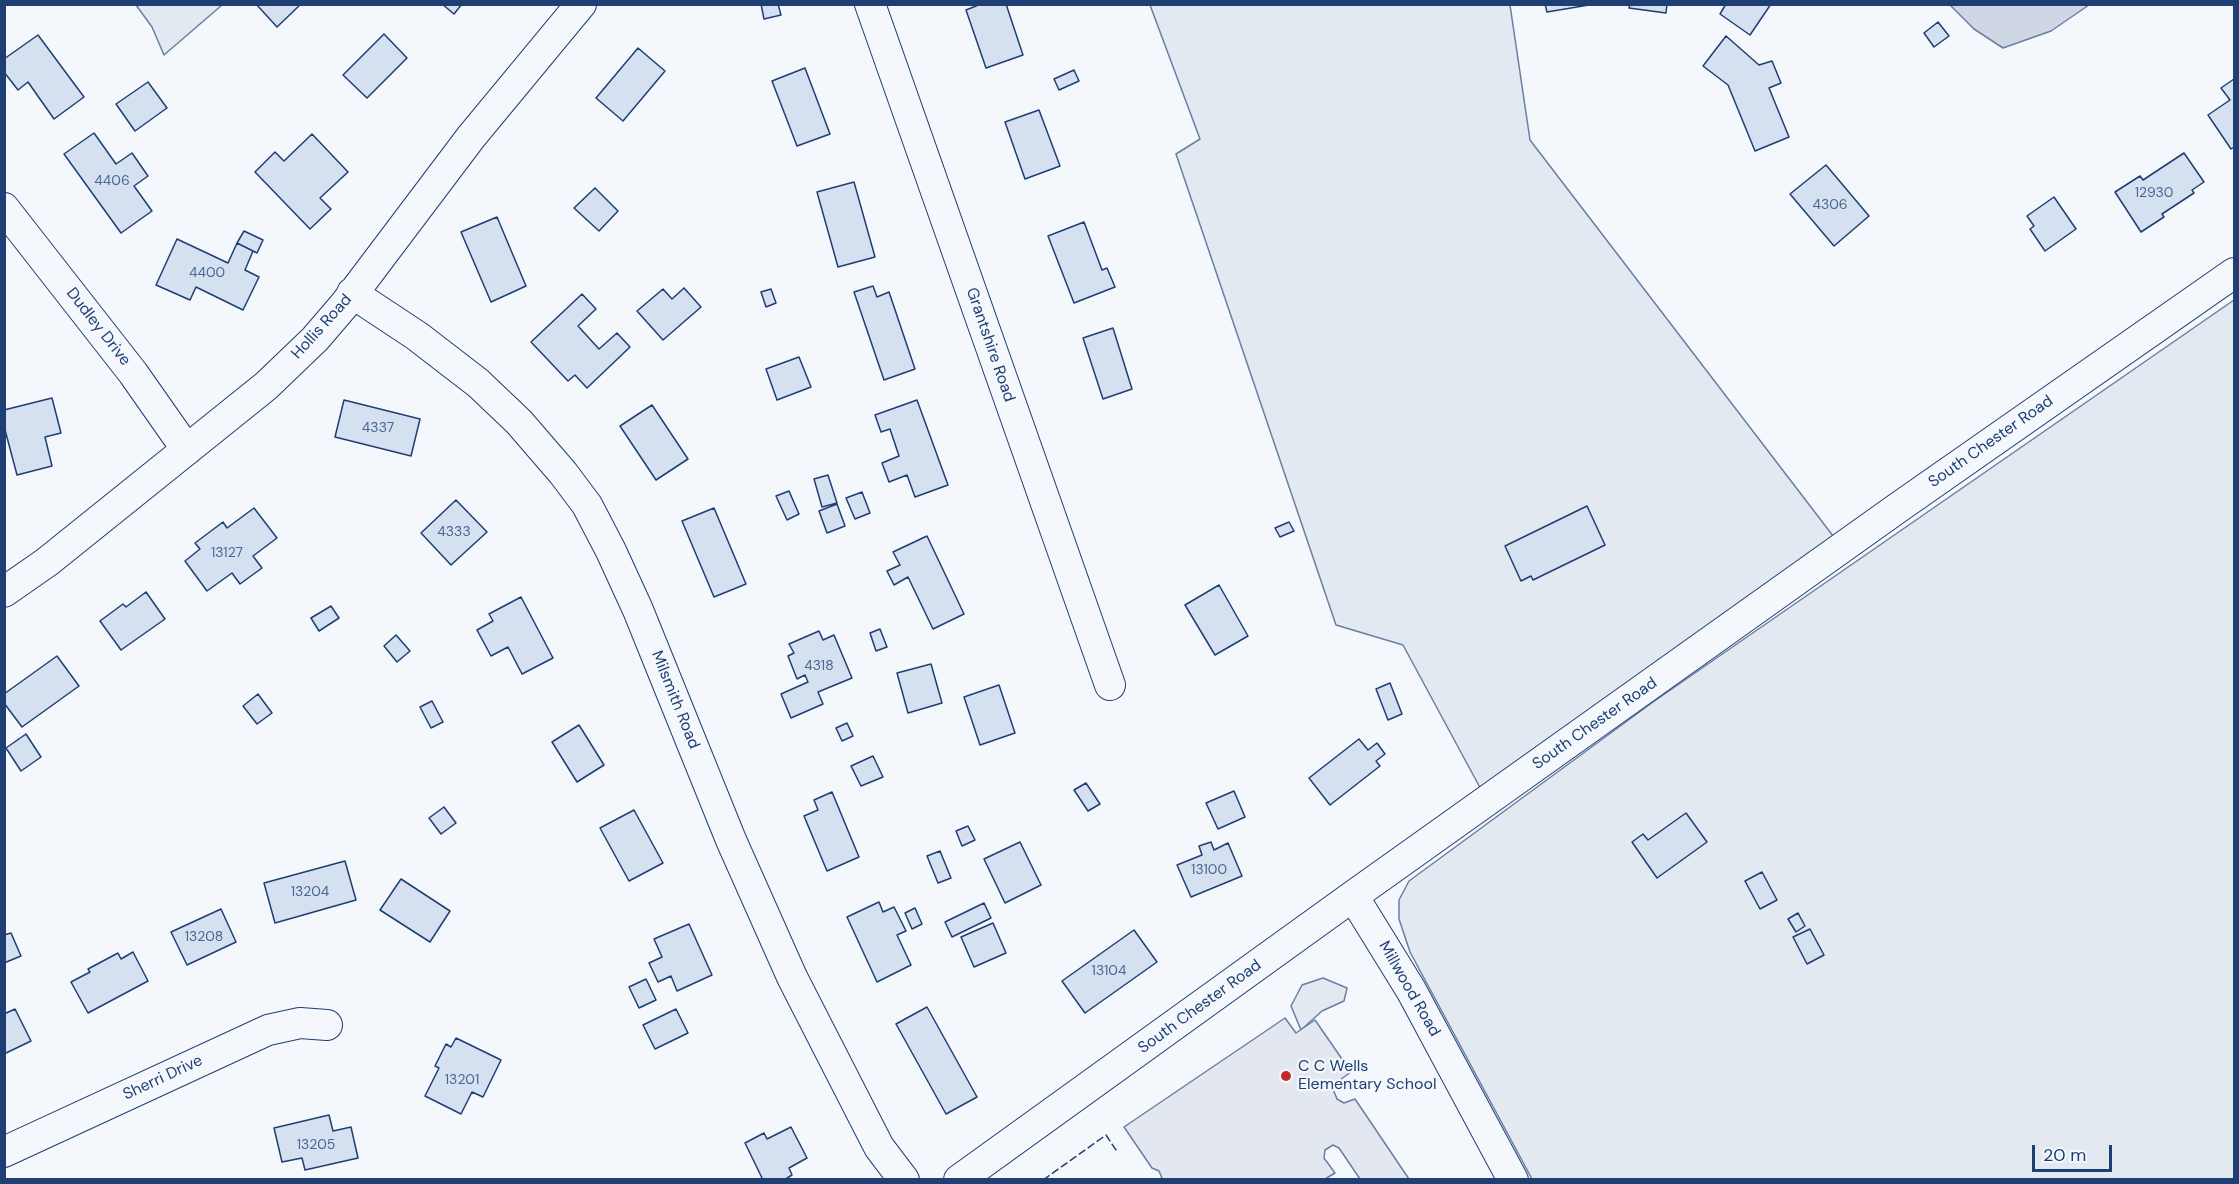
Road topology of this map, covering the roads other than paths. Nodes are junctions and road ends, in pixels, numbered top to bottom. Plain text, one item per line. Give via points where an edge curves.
1 (581, 4) edge
2 (870, 4) edge
3 (4, 208) edge
4 (2235, 273) edge
5 (352, 293) junction
6 (187, 450) junction
7 (4, 592) edge
8 (1110, 685) dead end
9 (1353, 896) junction
10 (327, 1025) dead end
11 (4, 1152) edge
12 (904, 1179) edge
13 (959, 1179) edge
14 (1513, 1179) edge

1 - 5 street, Hollis Road via 471,137
2 - 8 street, Grantshire Road
3 - 6 street, Dudley Drive via 134,373
4 - 9 street, South Chester Road
5 - 6 street, Hollis Road via 315,339 266,386
5 - 12 street, Milsmith Road via 478,383 519,422 586,505 638,610 731,840 792,977 879,1147
6 - 7 street, Hollis Road
9 - 13 street, South Chester Road
9 - 14 street, Millwood Road via 1411,990
10 - 11 street, Sherri Drive via 300,1023 268,1030

